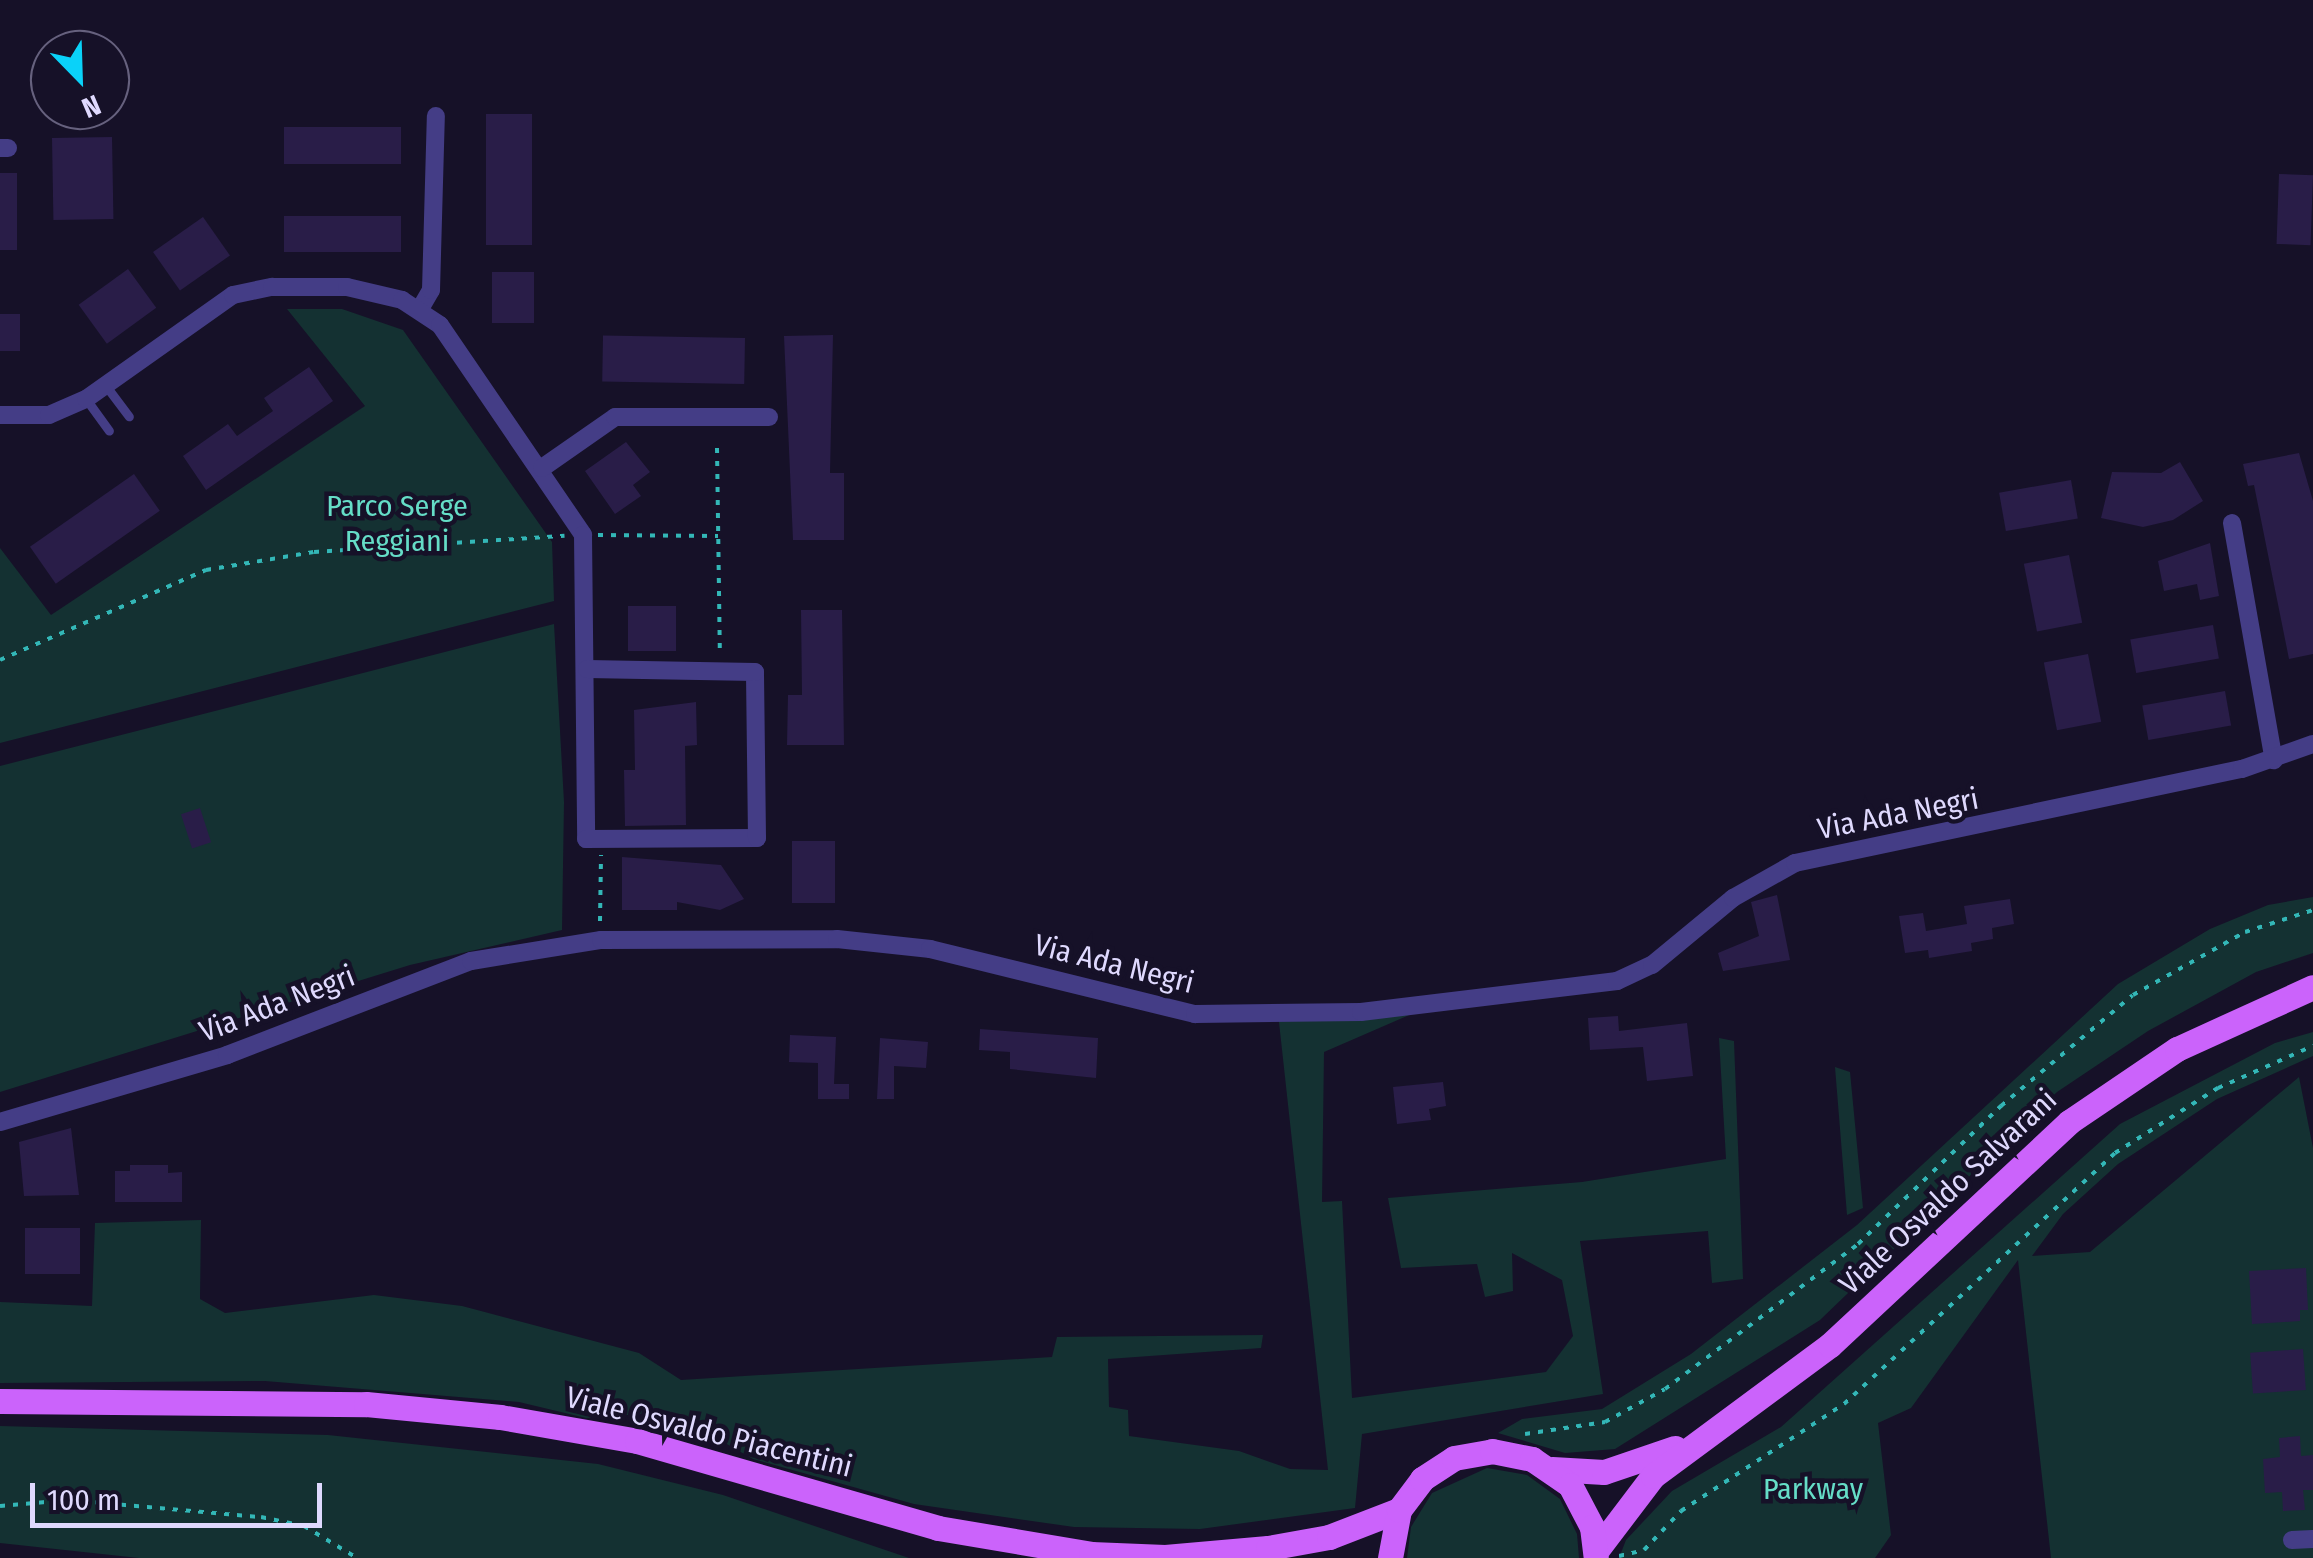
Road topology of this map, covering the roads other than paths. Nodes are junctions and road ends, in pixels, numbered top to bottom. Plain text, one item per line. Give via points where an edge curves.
1 (436, 116) dead end
2 (420, 310) junction
3 (106, 386) junction
4 (86, 399) junction
5 (0, 416) edge
6 (129, 416) dead end
7 (769, 418) dead end
8 (108, 431) dead end
9 (542, 468) junction
10 (2232, 524) dead end
11 (587, 669) junction
12 (2313, 744) edge
13 (2274, 760) junction
14 (2313, 986) edge
15 (0, 1122) edge
16 (0, 1401) edge
17 (1694, 1441) junction
18 (1552, 1470) junction
19 (1399, 1510) junction
20 (2313, 1539) edge
21 (2292, 1540) dead end
22 (1218, 1555) junction
23 (1599, 1556) edge
24 (1245, 1558) edge
25 (1390, 1558) edge

1 - 2 street via 431,290
2 - 3 street via 376,291 256,289 214,305
2 - 9 street via 440,325
3 - 4 street
3 - 6 lane
4 - 5 street via 49,415
4 - 8 lane
7 - 9 street via 614,417
9 - 11 street via 583,535
10 - 13 street
11 - 11 street via 586,839 757,838 755,672
12 - 13 street, Via Ada Negri
13 - 15 street, Via Ada Negri via 1795,863 1733,898 1636,974 1504,999 1361,1012 1195,1014 930,949 836,940 602,940 471,962 227,1055
14 - 17 main road, Viale Osvaldo Salvarani via 2216,1028 2101,1098 2033,1152 1830,1344
16 - 22 main road, Viale Osvaldo Piacentini via 366,1404 500,1417 637,1441 990,1540 1092,1554
17 - 18 main road, Viale Osvaldo Salvarani via 1604,1472
17 - 23 main road, Viale Osvaldo Salvarani via 1633,1499
18 - 19 main road, Viale Osvaldo Piacentini via 1511,1453 1473,1453 1437,1467
18 - 23 main road, Viale Osvaldo Piacentini via 1584,1505
19 - 22 main road, Viale Osvaldo Piacentini via 1329,1536
19 - 25 main road
20 - 21 street
22 - 24 main road, Viale Osvaldo Piacentini

